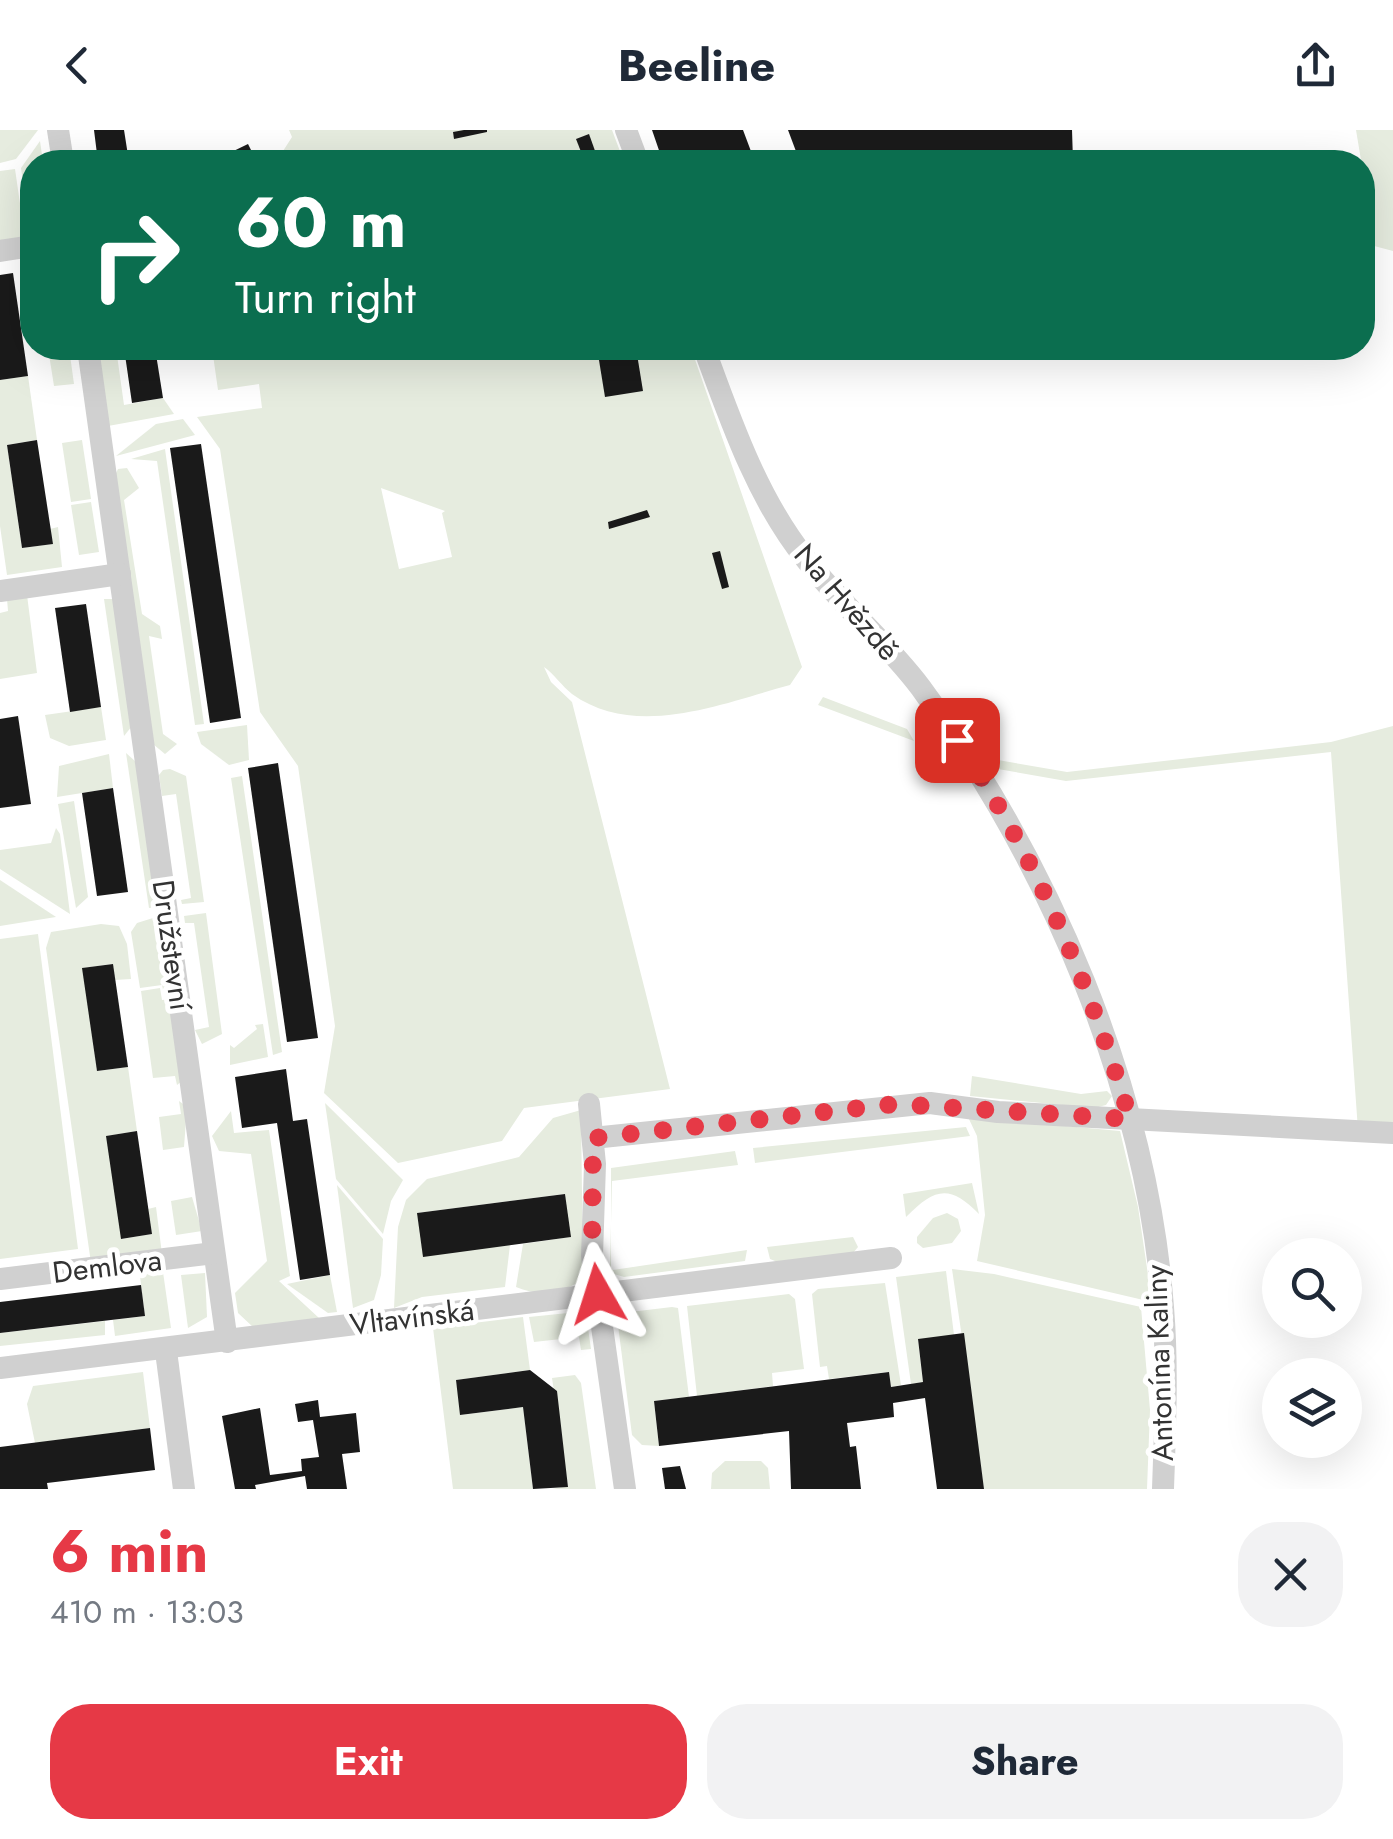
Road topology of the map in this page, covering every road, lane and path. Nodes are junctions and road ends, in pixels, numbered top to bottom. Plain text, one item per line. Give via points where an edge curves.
1 (90, 360) edge
2 (709, 360) edge
3 (120, 574) junction
4 (0, 591) edge
5 (589, 1104) dead end
6 (1130, 1119) junction
7 (1393, 1133) edge
8 (593, 1138) junction
9 (214, 1253) junction
10 (892, 1258) dead end
11 (0, 1278) edge
12 (598, 1294) junction
13 (227, 1342) junction
14 (166, 1351) junction
15 (0, 1368) edge
16 (184, 1489) edge
17 (625, 1489) edge
18 (1162, 1489) edge

1 - 3 street, Družstevní
2 - 6 street, Na Hvězdě via 756,476 804,558 919,685 1004,812 1038,874
3 - 4 street
3 - 9 street, Družstevní
5 - 8 street
6 - 7 street
6 - 8 street via 896,1104
6 - 18 street, Antonína Kaliny via 1163,1308
8 - 12 street
9 - 11 street, Demlova
9 - 13 street, Družstevní
10 - 12 street, Vltavínská
12 - 13 street, Vltavínská
12 - 17 street
13 - 14 street
14 - 15 street
14 - 16 street

